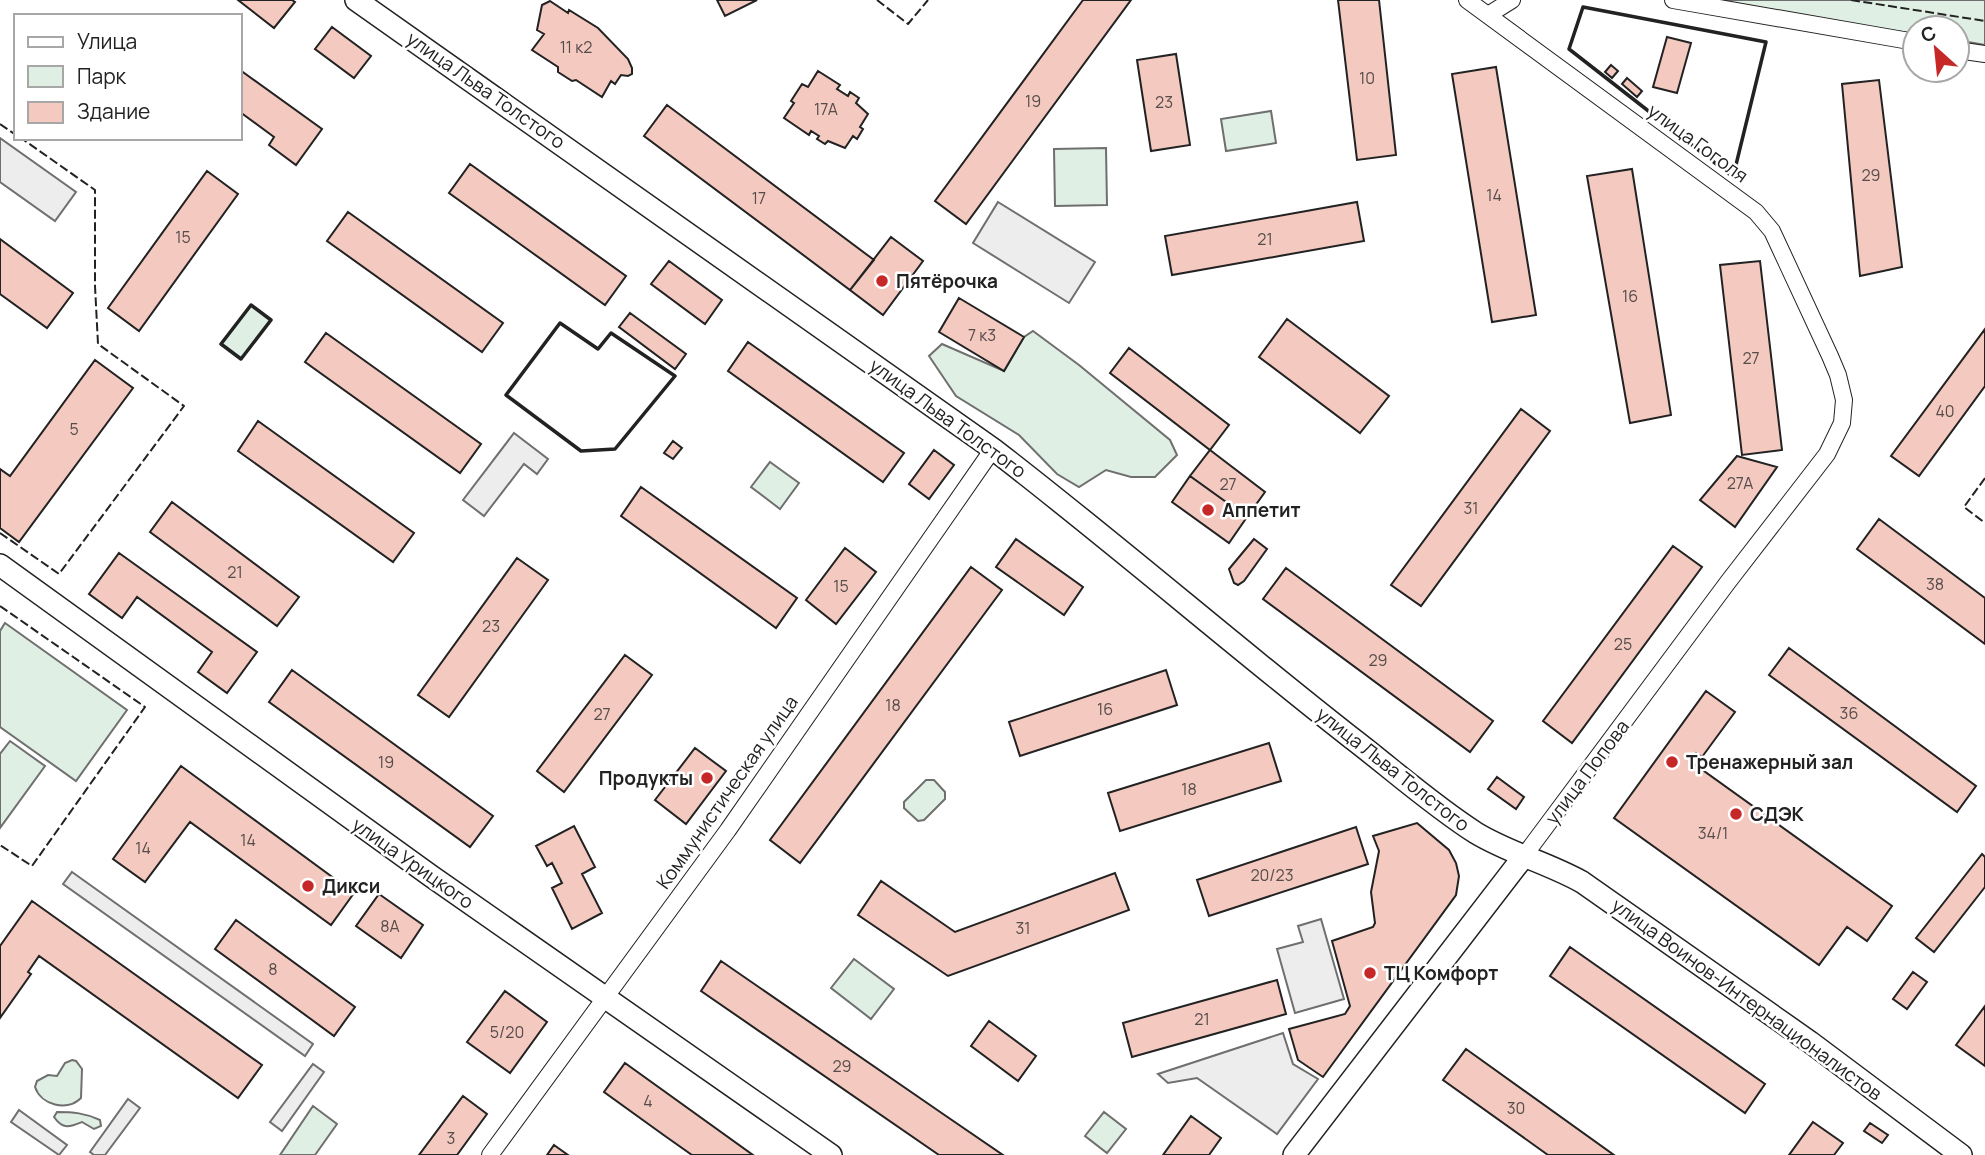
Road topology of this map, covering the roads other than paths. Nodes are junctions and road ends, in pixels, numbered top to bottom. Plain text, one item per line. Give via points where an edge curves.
1 (356, 0) edge
2 (1467, 0) edge
3 (1512, 0) edge
4 (1673, 0) edge
5 (1488, 15) junction
6 (1901, 40) edge
7 (1838, 375) joint
8 (993, 449) junction
9 (0, 565) edge
10 (1524, 856) junction
11 (605, 997) junction
12 (490, 1155) edge
13 (831, 1155) edge
14 (1294, 1155) edge
15 (1961, 1155) edge

1 - 8 street, улица Льва Толстого
2 - 5 street, улица Гоголя
3 - 5 street
4 - 6 street
5 - 7 street, улица Гоголя via 1756,212 1772,231
7 - 10 street, улица Попова via 1844,400 1842,423 1827,454
8 - 10 street, улица Льва Толстого via 1414,786 1472,830
8 - 11 street, Коммунистическая улица via 728,830
9 - 11 street, улица Урицкого
10 - 14 street, улица Попова
10 - 15 street, улица Воинов-Интернационалистов via 1558,868 1620,907
11 - 12 street, Коммунистическая улица
11 - 13 street, улица Урицкого

